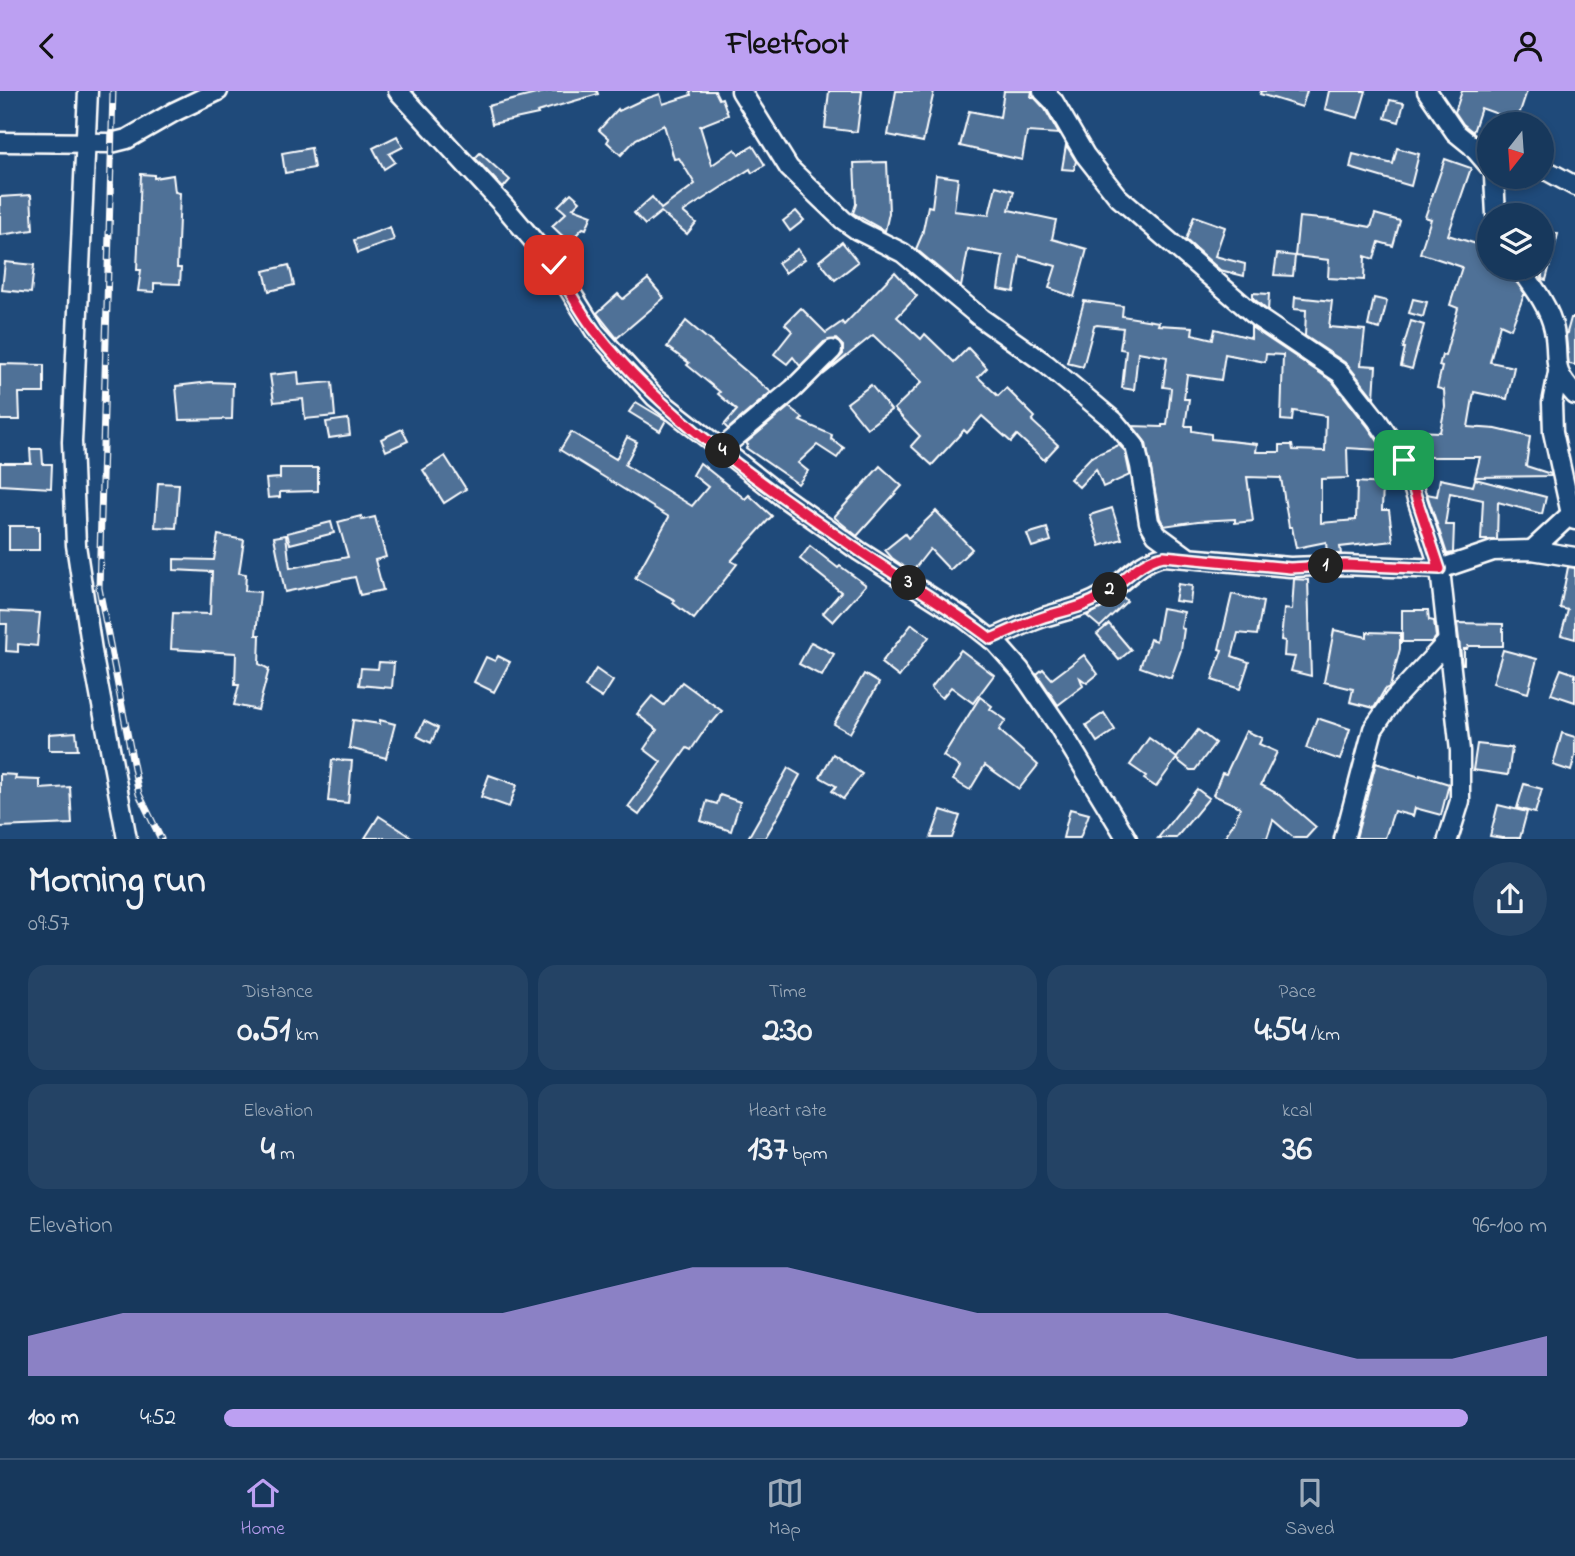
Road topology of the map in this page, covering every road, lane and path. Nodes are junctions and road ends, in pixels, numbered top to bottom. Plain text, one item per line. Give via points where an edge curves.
1 (88, 91) edge
2 (218, 91) edge
3 (398, 91) edge
4 (741, 91) edge
5 (1043, 91) edge
6 (1427, 91) edge
7 (1457, 134) junction
8 (1477, 139) edge
9 (0, 142) edge
10 (87, 142) junction
11 (1477, 152) edge
12 (1554, 176) edge
13 (1575, 186) edge
14 (1527, 280) edge
15 (832, 350) dead end
16 (1558, 373) junction
17 (1575, 395) edge
18 (720, 450) junction
19 (1573, 517) edge
20 (1532, 550) junction
21 (1186, 557) junction
22 (1575, 557) edge
23 (1440, 569) junction
24 (991, 639) junction
25 (1447, 642) junction
26 (127, 838) edge
27 (1127, 838) edge
28 (1344, 838) edge
29 (1448, 838) edge

1 - 10 street
2 - 10 street via 127,139
3 - 18 street via 554,265 595,331 655,397
4 - 21 street via 789,168 844,220 903,253 1114,421 1135,446 1149,522 1156,534
5 - 23 street via 1118,197 1257,317 1340,373 1404,460
6 - 7 street
7 - 8 street
7 - 11 street
9 - 10 street
10 - 26 street via 72,442 76,545
12 - 13 street
14 - 16 street via 1551,320
15 - 18 street
16 - 17 street
16 - 19 street via 1553,432
18 - 24 street
19 - 20 street
20 - 22 street
20 - 23 street via 1493,551
21 - 23 street via 1290,568
21 - 24 street via 1153,558 1102,596
23 - 25 street
24 - 27 street via 1032,686
25 - 28 street via 1373,729
25 - 29 street via 1460,751 1460,801

